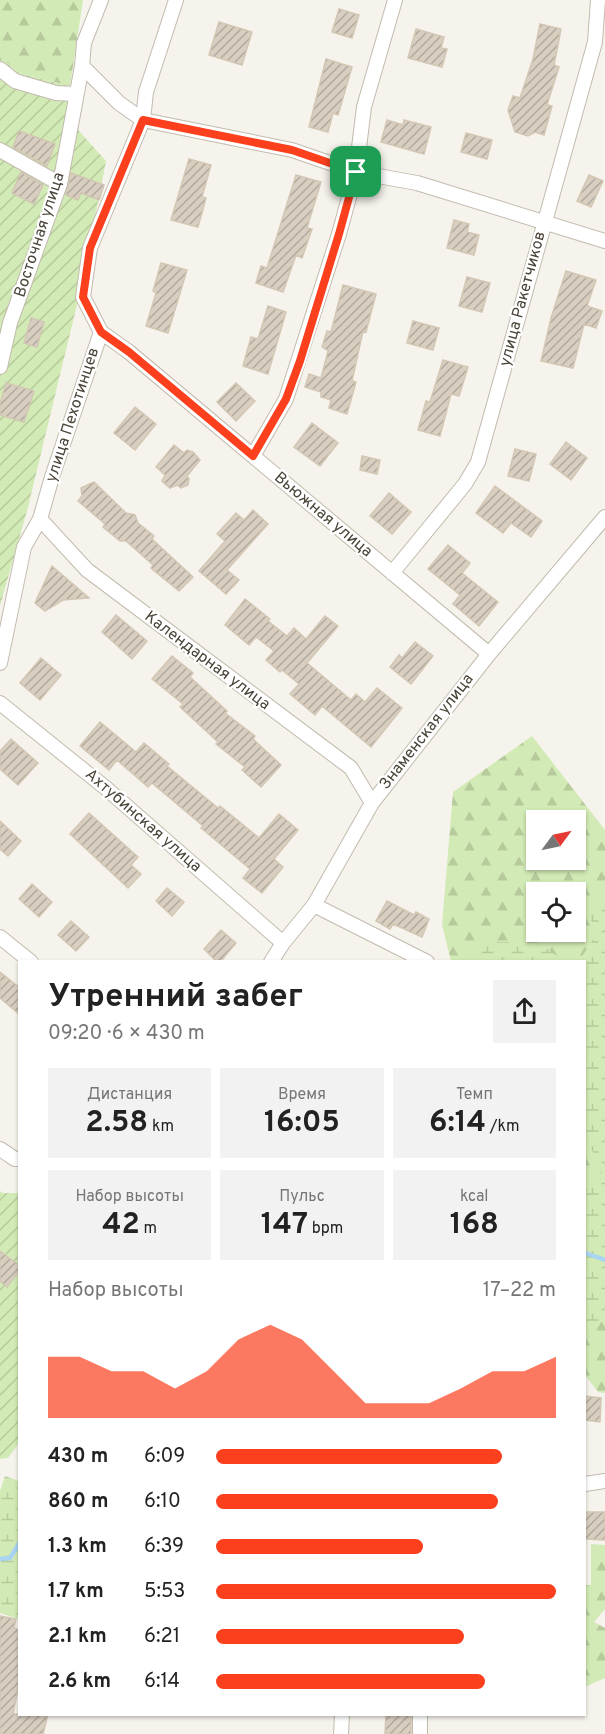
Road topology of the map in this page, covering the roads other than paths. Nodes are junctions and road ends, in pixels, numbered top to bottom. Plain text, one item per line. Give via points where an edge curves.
1 (101, 0) edge
2 (176, 0) edge
3 (395, 0) edge
4 (598, 0) edge
5 (82, 66) junction
6 (0, 69) edge
7 (75, 94) junction
8 (143, 120) junction
9 (0, 150) edge
10 (356, 172) junction
11 (60, 184) junction
12 (544, 222) junction
13 (605, 240) edge
14 (5, 320) edge
15 (101, 332) junction
16 (1, 359) edge
17 (253, 456) junction
18 (605, 517) edge
19 (40, 519) junction
20 (392, 573) junction
21 (489, 654) junction
22 (0, 663) edge
23 (0, 703) edge
24 (372, 803) junction
25 (314, 905) junction
26 (0, 937) edge
27 (283, 943) junction
28 (29, 960) edge
29 (272, 960) edge
30 (423, 960) edge
31 (0, 1149) edge
32 (18, 1159) edge
33 (605, 1480) edge
34 (586, 1484) edge
35 (342, 1716) edge
36 (420, 1716) edge
37 (341, 1734) edge
38 (420, 1734) edge

1 - 5 street, Восточная улица via 84,43
2 - 8 street, улица Пехотинцев via 146,92
3 - 10 street via 364,107
4 - 12 street, улица Ракетчиков via 595,42
5 - 7 street, Восточная улица
5 - 8 street via 119,103
6 - 7 street via 15,81 56,93
7 - 11 street, Восточная улица
8 - 10 street via 292,150
8 - 15 street, улица Пехотинцев via 90,248 83,297
9 - 11 street
10 - 12 street via 417,183
10 - 17 street via 300,361 286,399
11 - 14 street, Восточная улица
12 - 13 street
12 - 20 street, улица Ракетчиков via 478,462 465,484
14 - 16 street, Восточная улица
15 - 17 street, Вьюжная улица
15 - 19 street, улица Пехотинцев
17 - 20 street, Вьюжная улица
18 - 21 street, Знаменская улица
19 - 22 street, улица Пехотинцев via 24,547
19 - 24 street, Календарная улица via 87,570 351,768
20 - 21 street, Вьюжная улица
21 - 24 street, Знаменская улица
23 - 27 street, Ахтубинская улица via 107,789
24 - 25 street, Знаменская улица
25 - 27 street, Знаменская улица
25 - 30 street
26 - 28 street
27 - 29 street, Знаменская улица
31 - 32 street
33 - 34 street
35 - 37 street
36 - 38 street

